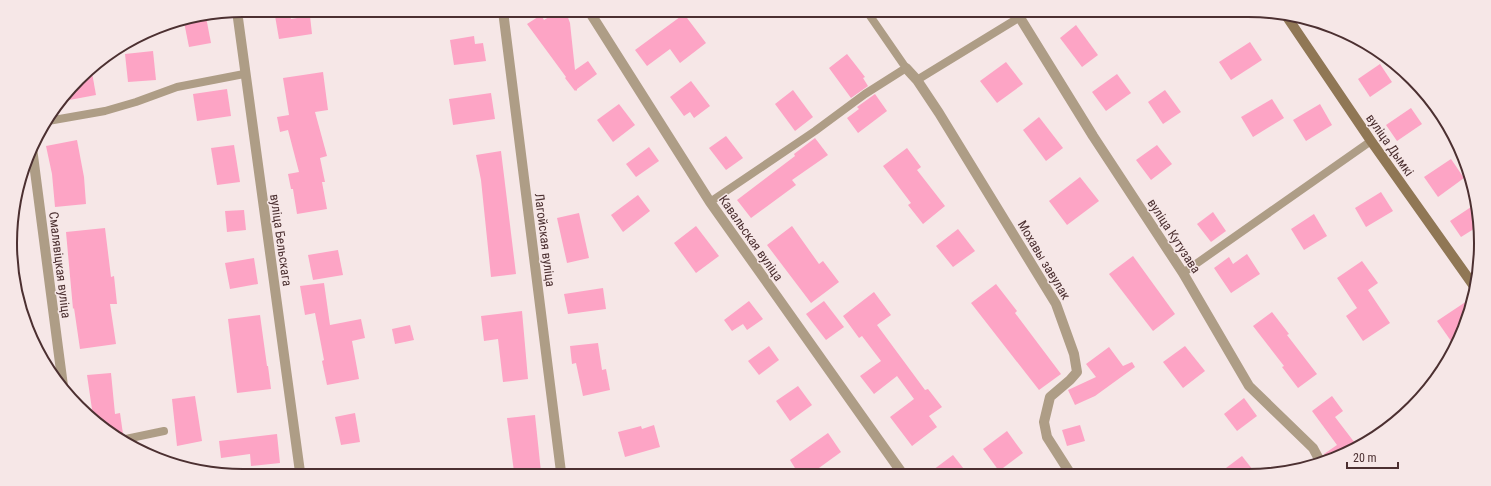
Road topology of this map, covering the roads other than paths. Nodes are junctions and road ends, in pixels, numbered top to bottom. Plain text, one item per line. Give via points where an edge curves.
1 (238, 17) edge
2 (504, 17) edge
3 (592, 17) edge
4 (871, 17) edge
5 (1015, 17) edge
6 (1019, 17) edge
7 (1289, 21) edge
8 (906, 68) junction
9 (244, 74) junction
10 (917, 80) junction
11 (53, 120) edge
12 (1371, 142) junction
13 (33, 159) edge
14 (710, 202) junction
15 (1183, 272) junction
16 (1471, 282) edge
17 (62, 378) edge
18 (164, 431) dead end
19 (129, 438) edge
20 (1318, 458) edge
21 (300, 469) edge
22 (561, 469) edge
23 (899, 469) edge
24 (1067, 469) edge

1 - 9 street, вуліца Бельскага
2 - 22 street, Лагойская вуліца
3 - 14 street, Кавальская вуліца
4 - 8 lane
5 - 10 lane
6 - 15 street, вуліца Кутузава via 1093,136
7 - 12 main road, вуліца Дымкі
8 - 10 street, Мохавы завулак
8 - 14 lane
9 - 11 lane via 177,87 105,111
9 - 21 street, вуліца Бельскага
10 - 24 street, Мохавы завулак via 1056,304 1074,354 1077,372 1050,397 1044,422 1047,437
12 - 15 lane
12 - 16 main road, вуліца Дымкі
13 - 17 street, Смалявіцкая вуліца
14 - 23 street, Кавальская вуліца
15 - 20 street, вуліца Кутузава via 1249,386 1312,448
18 - 19 lane

